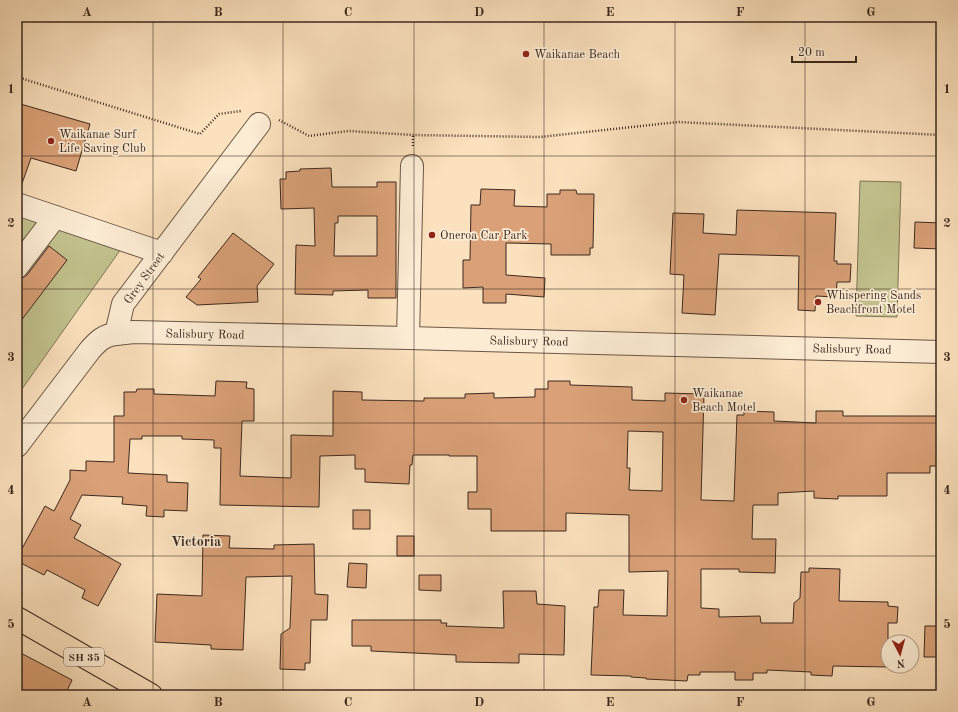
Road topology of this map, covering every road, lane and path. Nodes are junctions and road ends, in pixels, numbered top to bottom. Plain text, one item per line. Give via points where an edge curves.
1 (17, 77) edge
2 (258, 118) junction
3 (941, 135) edge
4 (412, 166) dead end
5 (17, 204) edge
6 (55, 217) junction
7 (162, 253) junction
8 (17, 267) edge
9 (116, 334) junction
10 (408, 338) junction
11 (941, 352) edge
12 (17, 446) edge
13 (17, 618) edge
14 (151, 695) edge

1 - 2 path via 200,134 219,114
2 - 3 path via 280,120 309,136 348,131 540,137 678,122
2 - 7 street, Grey Street
4 - 10 street
5 - 6 street
6 - 7 street
6 - 8 street
7 - 9 street, Grey Street via 123,304
9 - 10 street, Salisbury Road via 134,332
9 - 12 street via 107,335 97,341
10 - 11 street, Salisbury Road
13 - 14 highway, SH 35

